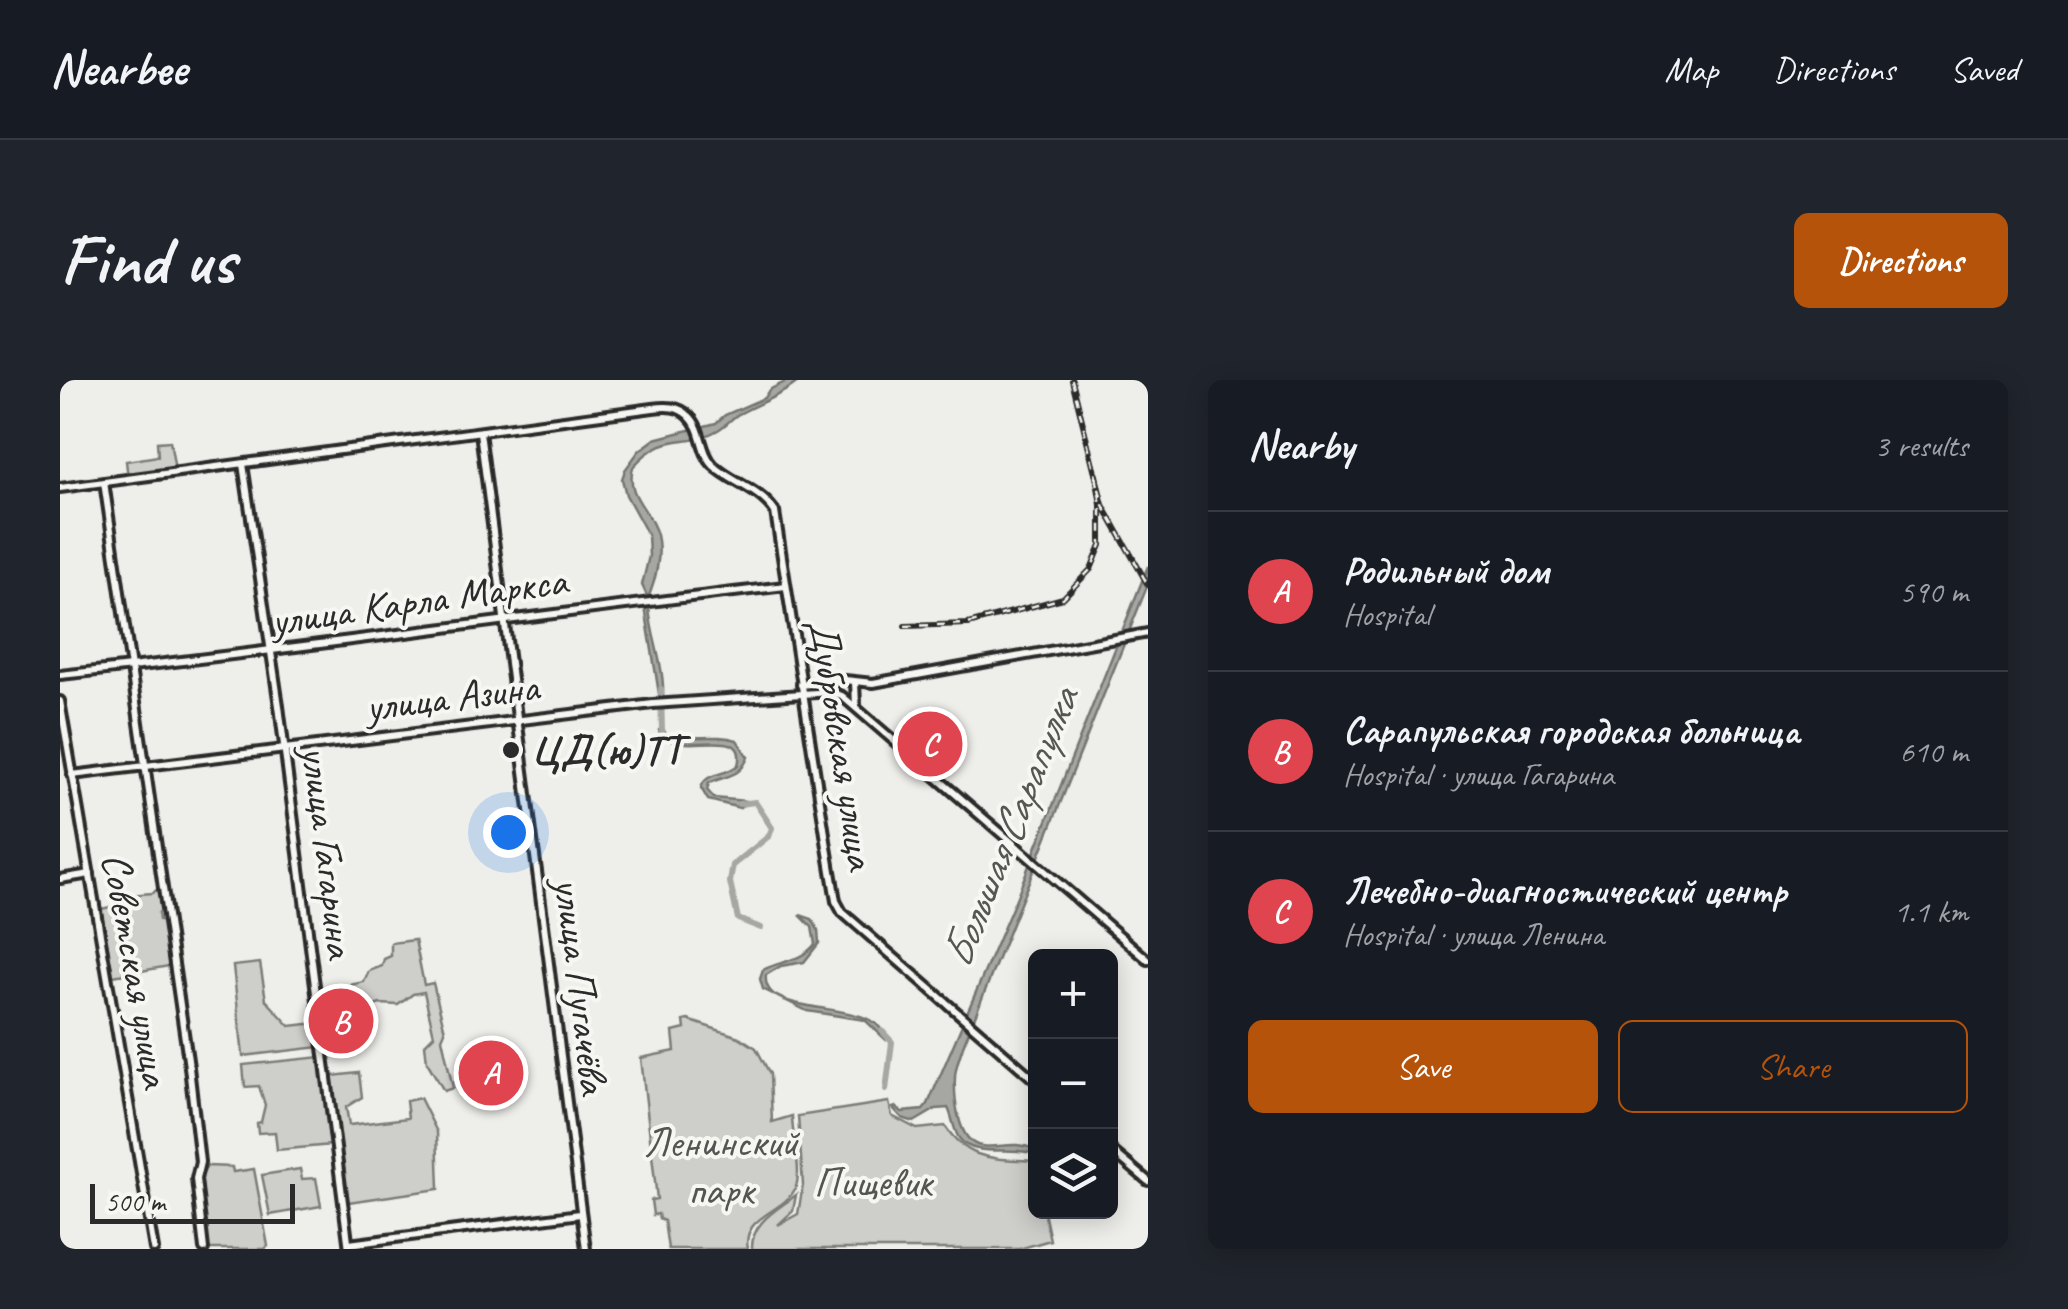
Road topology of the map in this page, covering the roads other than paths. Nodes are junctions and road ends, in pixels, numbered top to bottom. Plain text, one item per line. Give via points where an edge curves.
1 (480, 432) junction
2 (243, 464) junction
3 (104, 482) junction
4 (60, 488) edge
5 (786, 586) junction
6 (505, 620) junction
7 (1148, 633) edge
8 (272, 652) junction
9 (130, 668) junction
10 (60, 676) edge
11 (848, 681) junction
12 (873, 684) junction
13 (801, 689) junction
14 (846, 695) junction
15 (60, 701) edge
16 (517, 720) junction
17 (284, 748) junction
18 (145, 766) junction
19 (72, 775) junction
20 (90, 874) junction
21 (60, 879) edge
22 (1148, 960) edge
23 (1028, 1074) edge
24 (1118, 1155) edge
25 (1148, 1181) edge
26 (580, 1214) junction
27 (349, 1246) edge
28 (154, 1249) edge
29 (204, 1249) edge
30 (586, 1249) edge

1 - 2 main road
1 - 5 main road, Дубровская улица via 673,406 694,423 714,466 772,508
1 - 6 main road, улица Пугачёва
2 - 3 main road
2 - 8 main road, улица Гагарина
3 - 4 main road
3 - 9 main road
5 - 6 main road, улица Карла Маркса
5 - 13 main road, Дубровская улица
6 - 8 main road, улица Карла Маркса
6 - 16 main road, улица Пугачёва
7 - 12 main road, улица Азина
8 - 9 main road, улица Карла Маркса
8 - 17 main road, улица Гагарина
9 - 10 main road, улица Карла Маркса
9 - 18 main road
11 - 12 main road, улица Азина
11 - 13 main road, улица Азина
11 - 14 main road
11 - 14 main road via 836,687
12 - 14 main road, улица Азина
13 - 14 main road, улица Азина
13 - 16 main road, улица Азина
13 - 23 main road, Дубровская улица via 836,901
14 - 22 main road
15 - 19 main road, Советская улица
16 - 17 main road, улица Азина
16 - 26 main road, улица Пугачёва
17 - 18 main road, улица Азина
17 - 27 main road, улица Гагарина
18 - 19 main road, улица Азина
18 - 29 main road via 200,1162
19 - 20 main road, Советская улица
20 - 21 main road
20 - 28 main road, Советская улица
24 - 25 main road
26 - 27 main road
26 - 30 main road, улица Пугачёва

